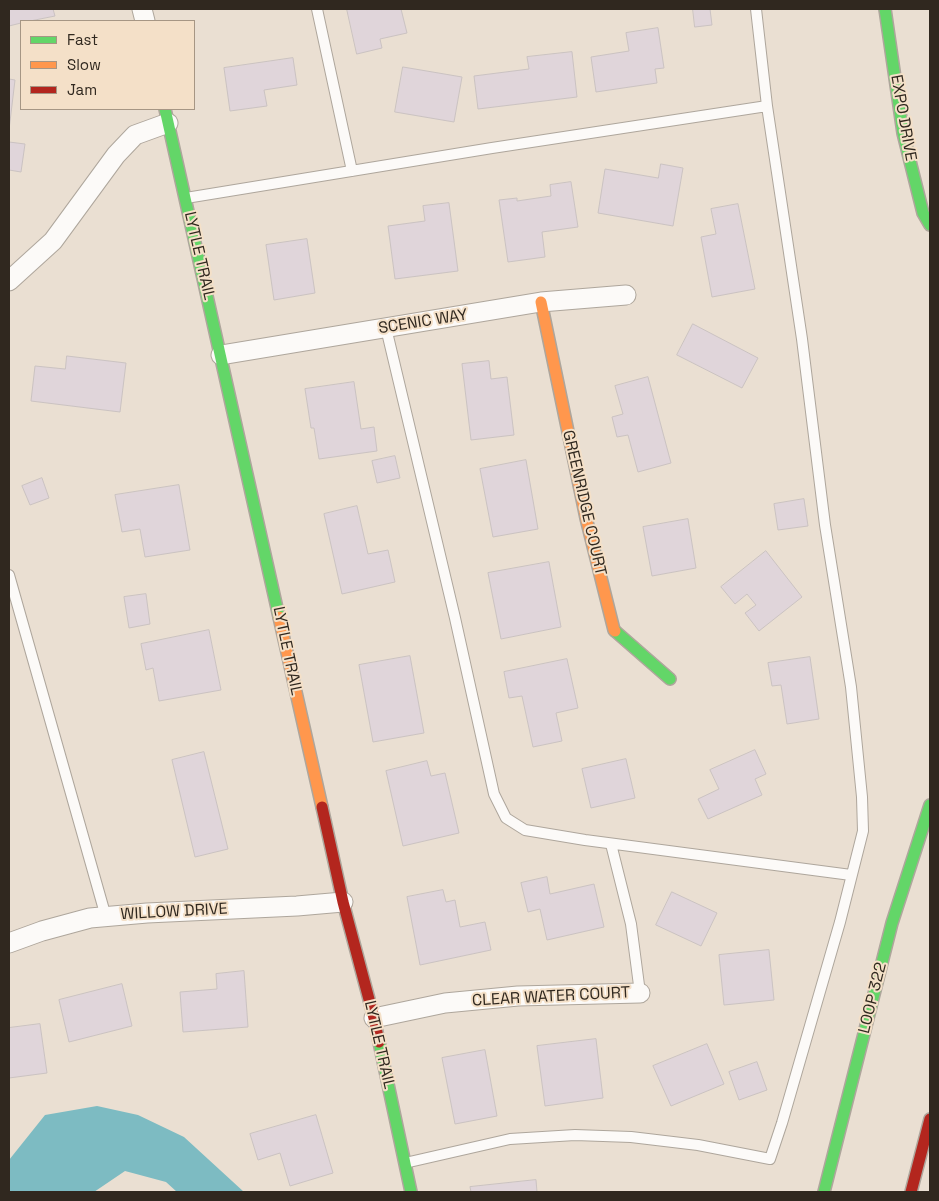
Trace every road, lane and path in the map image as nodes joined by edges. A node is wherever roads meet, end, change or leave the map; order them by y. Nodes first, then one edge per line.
1 (317, 9) edge
2 (756, 9) edge
3 (885, 9) edge
4 (767, 106) junction
5 (167, 116) edge
6 (352, 170) junction
7 (185, 198) junction
8 (930, 225) edge
9 (9, 281) edge
10 (626, 295) dead end
11 (541, 302) junction
12 (386, 328) junction
13 (222, 355) junction
14 (9, 575) edge
15 (670, 679) dead end
16 (930, 805) edge
17 (611, 844) junction
18 (851, 875) junction
19 (343, 902) junction
20 (106, 917) junction
21 (9, 942) edge
22 (640, 993) joint
23 (374, 1018) junction
24 (930, 1119) edge
25 (404, 1163) junction
26 (411, 1192) edge
27 (824, 1192) edge
28 (911, 1192) edge

1 - 6 lane
2 - 4 lane
3 - 8 main road, EXPO DRIVE
4 - 6 lane
4 - 18 lane
5 - 7 main road, LYTLE TRAIL
5 - 9 street
6 - 7 lane
7 - 13 main road, LYTLE TRAIL
10 - 11 street, SCENIC WAY
11 - 12 street, SCENIC WAY
11 - 15 main road, GREENRIDGE COURT
12 - 13 street, SCENIC WAY
12 - 17 lane
13 - 19 main road, LYTLE TRAIL
14 - 20 lane
16 - 27 main road, LOOP 322
17 - 18 lane
17 - 22 lane
18 - 25 lane
19 - 20 street, WILLOW DRIVE
19 - 23 main road, LYTLE TRAIL
20 - 21 street, WILLOW DRIVE
22 - 23 street, CLEAR WATER COURT
23 - 25 main road, LYTLE TRAIL
24 - 28 main road
25 - 26 main road, LYTLE TRAIL

